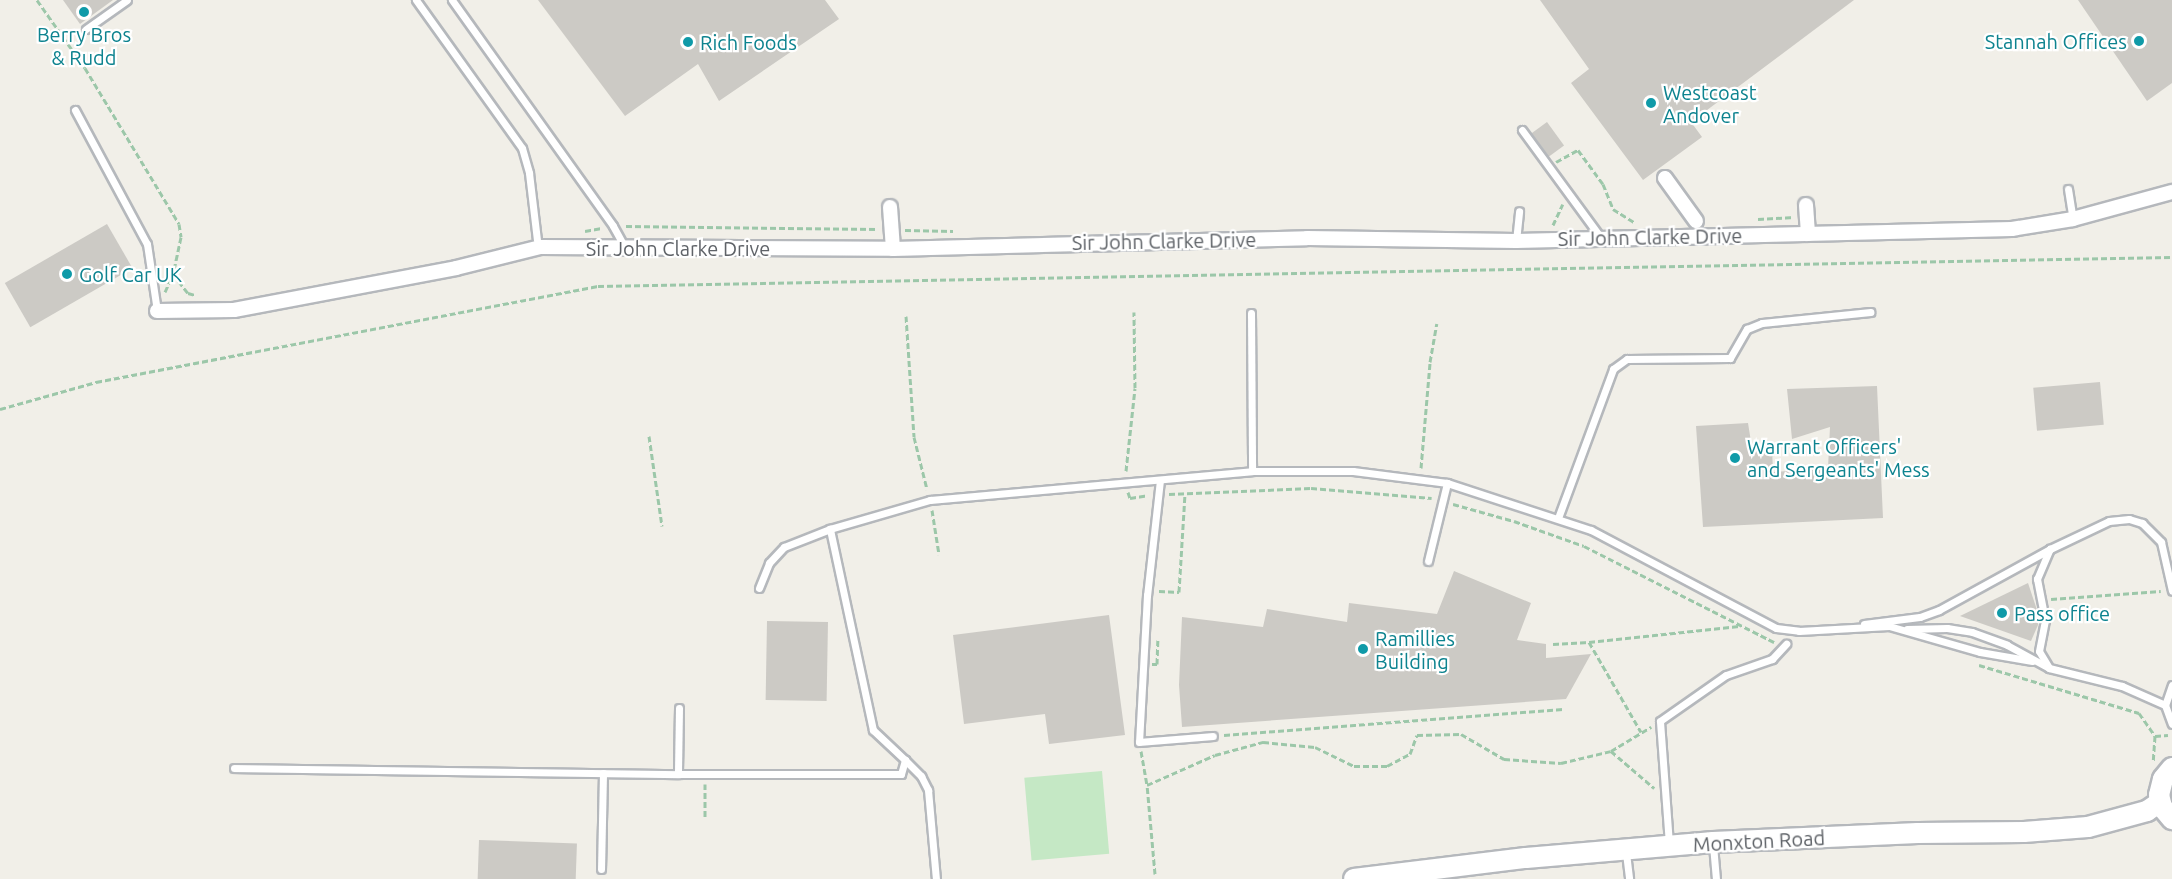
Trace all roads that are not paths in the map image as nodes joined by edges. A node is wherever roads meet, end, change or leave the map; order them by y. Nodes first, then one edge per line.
1 (127, 0) edge
2 (416, 0) edge
3 (452, 0) edge
4 (86, 29) dead end
5 (75, 110) dead end
6 (1522, 130) dead end
7 (1665, 178) dead end
8 (2068, 189) dead end
9 (2172, 192) edge
10 (890, 207) dead end
11 (1519, 211) dead end
12 (1806, 211) road end
13 (2073, 219) junction
14 (1696, 221) dead end
15 (1809, 234) junction
16 (1601, 238) junction
17 (1516, 241) junction
18 (538, 243) junction
19 (626, 248) junction
20 (893, 249) junction
21 (157, 311) joint
22 (1251, 312) dead end
23 (1870, 312) dead end
24 (1252, 471) junction
25 (1160, 480) junction
26 (1447, 483) junction
27 (1558, 518) junction
28 (830, 528) junction
29 (2050, 549) junction
30 (1428, 561) dead end
31 (759, 588) dead end
32 (2172, 590) edge
33 (1899, 629) junction
34 (1817, 631) junction
35 (1786, 644) road end
36 (2032, 661) junction
37 (2049, 668) junction
38 (2172, 685) edge
39 (2165, 705) junction
40 (679, 708) dead end
41 (2172, 724) edge
42 (1213, 736) road end
43 (906, 760) junction
44 (234, 768) dead end
45 (2162, 768) edge
46 (603, 773) junction
47 (678, 774) junction
48 (2160, 802) junction
49 (2172, 819) edge
50 (1713, 842) junction
51 (1669, 846) junction
52 (1626, 850) junction
53 (601, 869) dead end
54 (936, 879) edge
55 (1354, 879) edge
56 (1629, 879) edge
57 (1716, 879) edge

1 - 4 lane
2 - 18 lane
3 - 19 lane
5 - 21 lane
6 - 16 lane
7 - 14 street
8 - 13 lane
9 - 13 street, Sir John Clarke Drive
10 - 20 street
11 - 17 lane
12 - 15 street
13 - 15 street, Sir John Clarke Drive
15 - 16 street, Sir John Clarke Drive
16 - 17 street, Sir John Clarke Drive
17 - 20 street, Sir John Clarke Drive
18 - 19 street, Sir John Clarke Drive
18 - 21 street, Sir John Clarke Drive
19 - 20 street, Sir John Clarke Drive
22 - 24 lane
23 - 27 lane
24 - 25 lane
24 - 26 lane
25 - 28 lane
25 - 42 lane
26 - 27 lane
26 - 30 lane
27 - 34 lane
28 - 31 lane
28 - 43 lane
29 - 32 lane
29 - 34 lane
29 - 37 lane
33 - 34 lane
33 - 36 lane
33 - 36 lane
35 - 51 lane
36 - 37 lane
37 - 39 lane
38 - 39 lane
39 - 41 lane
40 - 47 lane
43 - 47 lane
43 - 54 lane
44 - 46 lane
45 - 48 street
46 - 47 lane
46 - 53 lane
48 - 49 street
48 - 50 street, Monxton Road
50 - 51 street, Monxton Road
50 - 57 lane
51 - 52 street, Monxton Road
52 - 55 street, Monxton Road
52 - 56 lane

